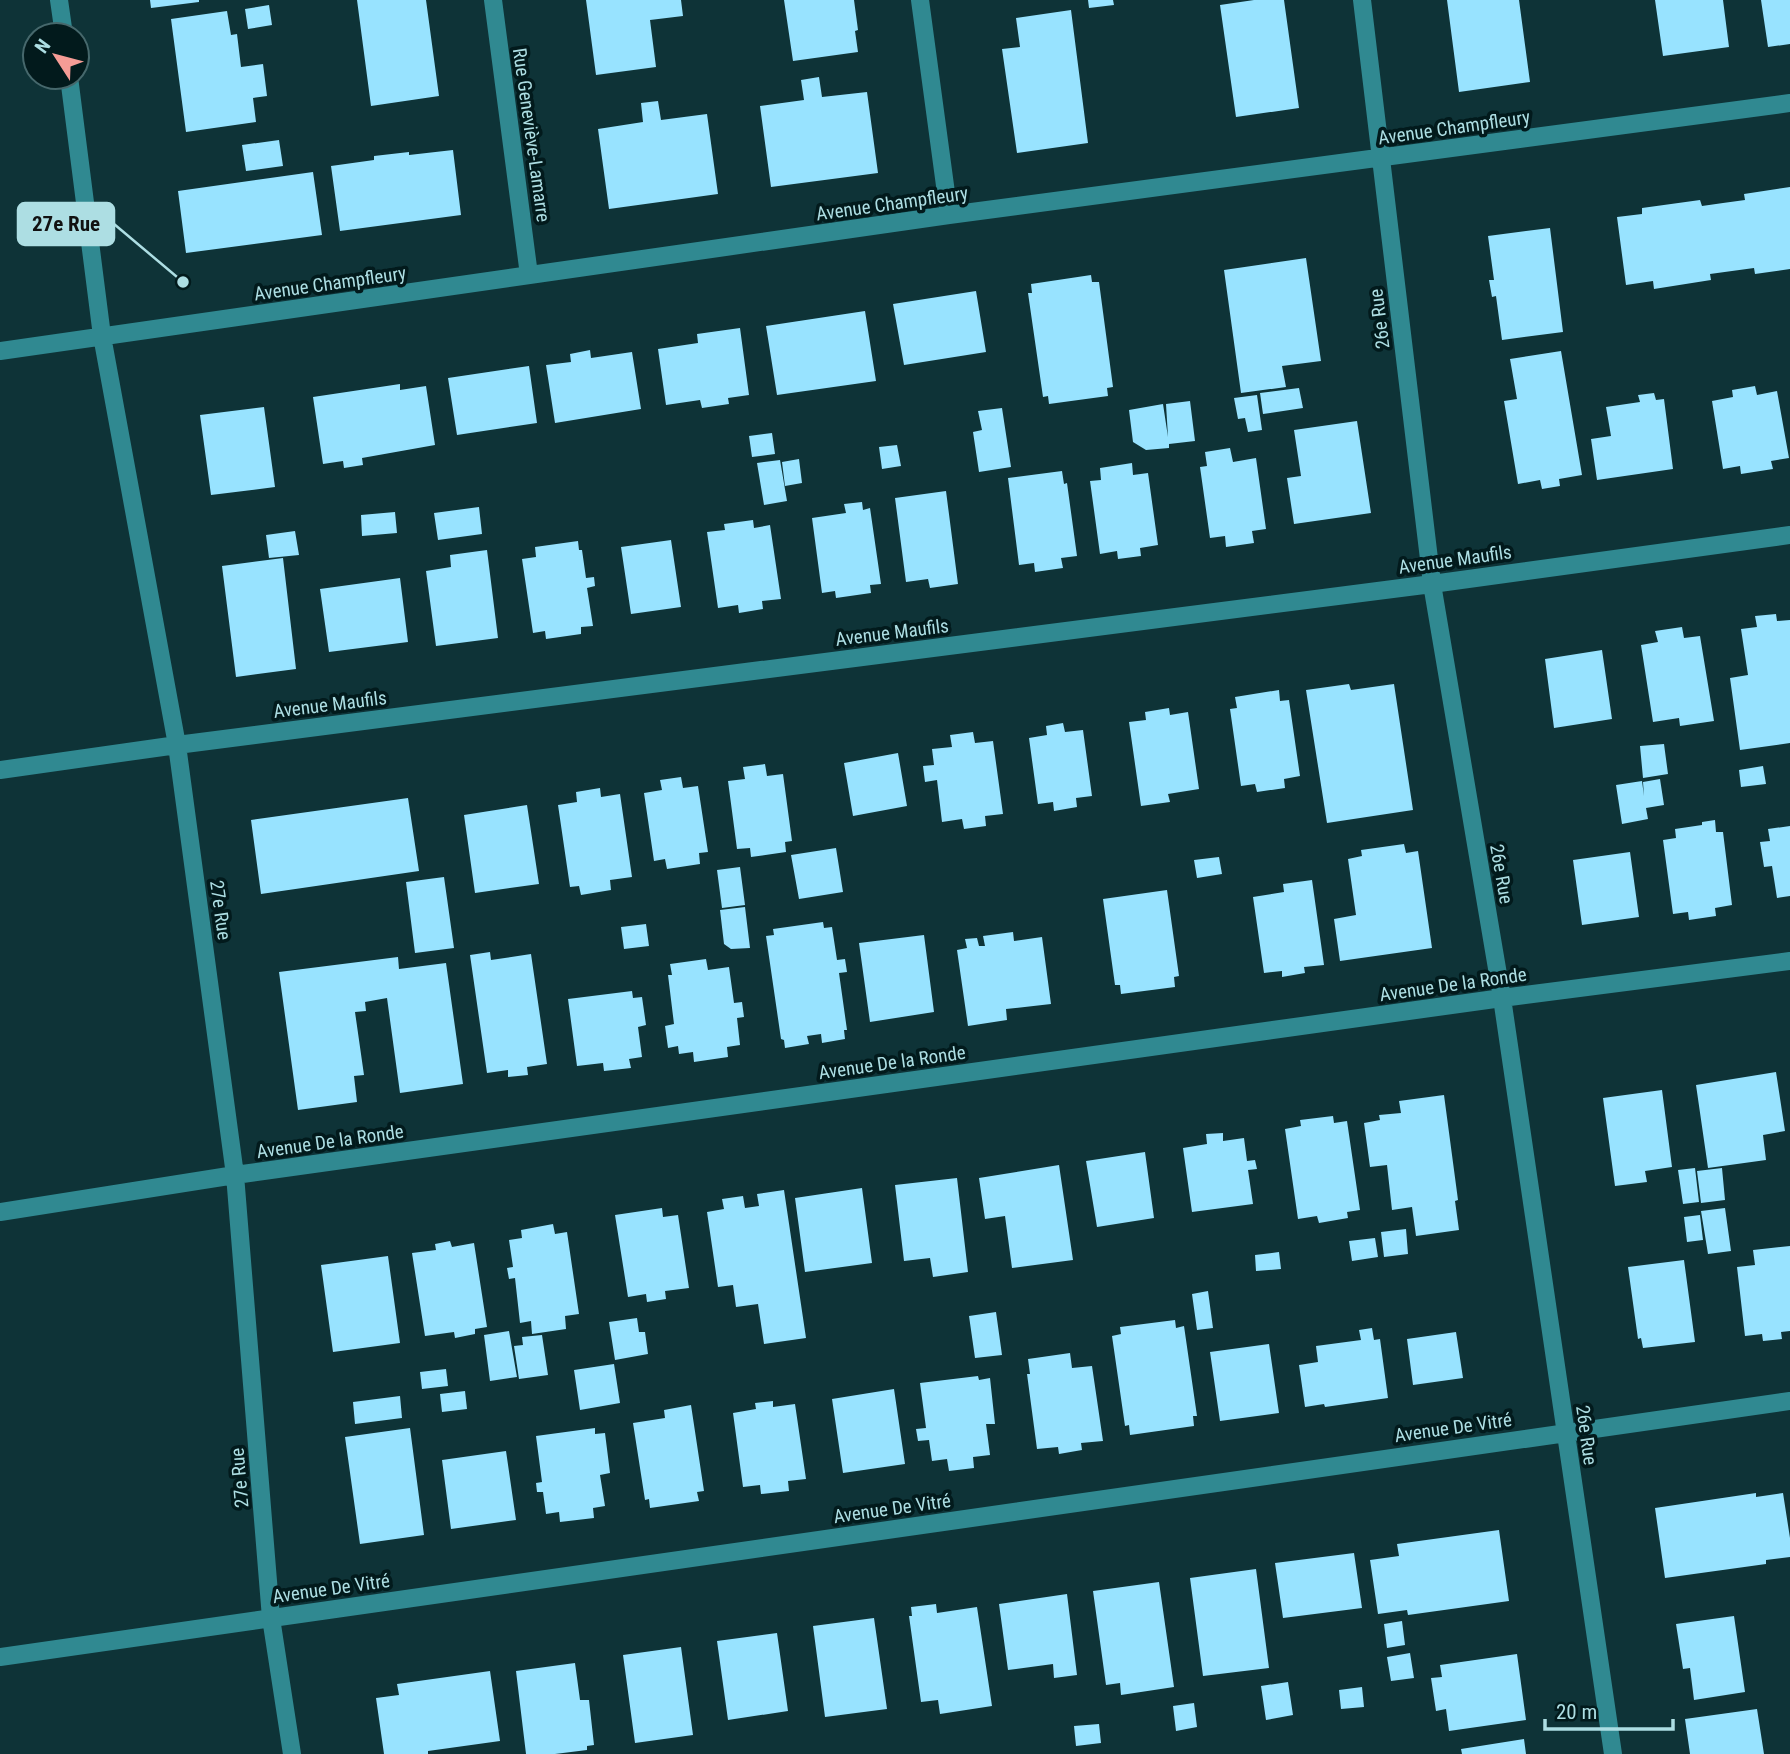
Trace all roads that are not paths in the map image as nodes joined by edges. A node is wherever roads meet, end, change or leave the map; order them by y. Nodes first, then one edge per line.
1 (59, 0) edge
2 (493, 0) edge
3 (920, 0) edge
4 (1362, 0) edge
5 (62, 21) edge
6 (71, 91) edge
7 (1790, 103) edge
8 (1381, 158) junction
9 (949, 215) junction
10 (529, 275) junction
11 (102, 337) junction
12 (0, 351) edge
13 (1790, 535) edge
14 (1432, 584) junction
15 (177, 745) junction
16 (0, 770) edge
17 (1790, 961) edge
18 (1502, 998) junction
19 (235, 1175) junction
20 (0, 1212) edge
21 (1790, 1401) edge
22 (1565, 1433) junction
23 (271, 1618) junction
24 (0, 1657) edge
25 (292, 1754) edge
26 (1613, 1754) edge

1 - 5 street
2 - 10 street, Rue Geneviève-Lamarre
3 - 9 street
4 - 8 street, 26e Rue
6 - 11 street, 27e Rue
7 - 8 street, Avenue Champfleury
8 - 9 street, Avenue Champfleury
8 - 14 street, 26e Rue
9 - 10 street, Avenue Champfleury
10 - 11 street, Avenue Champfleury
11 - 12 street, Avenue Champfleury
11 - 15 street, 27e Rue
13 - 14 street, Avenue Maufils
14 - 15 street, Avenue Maufils
14 - 18 street, 26e Rue
15 - 16 street, Avenue Maufils
15 - 19 street, 27e Rue
17 - 18 street, Avenue De la Ronde
18 - 19 street, Avenue De la Ronde
18 - 22 street, 26e Rue
19 - 20 street, Avenue De la Ronde
19 - 23 street, 27e Rue
21 - 22 street, Avenue De Vitré
22 - 23 street, Avenue De Vitré
22 - 26 street, 26e Rue
23 - 24 street, Avenue De Vitré
23 - 25 street, 27e Rue

